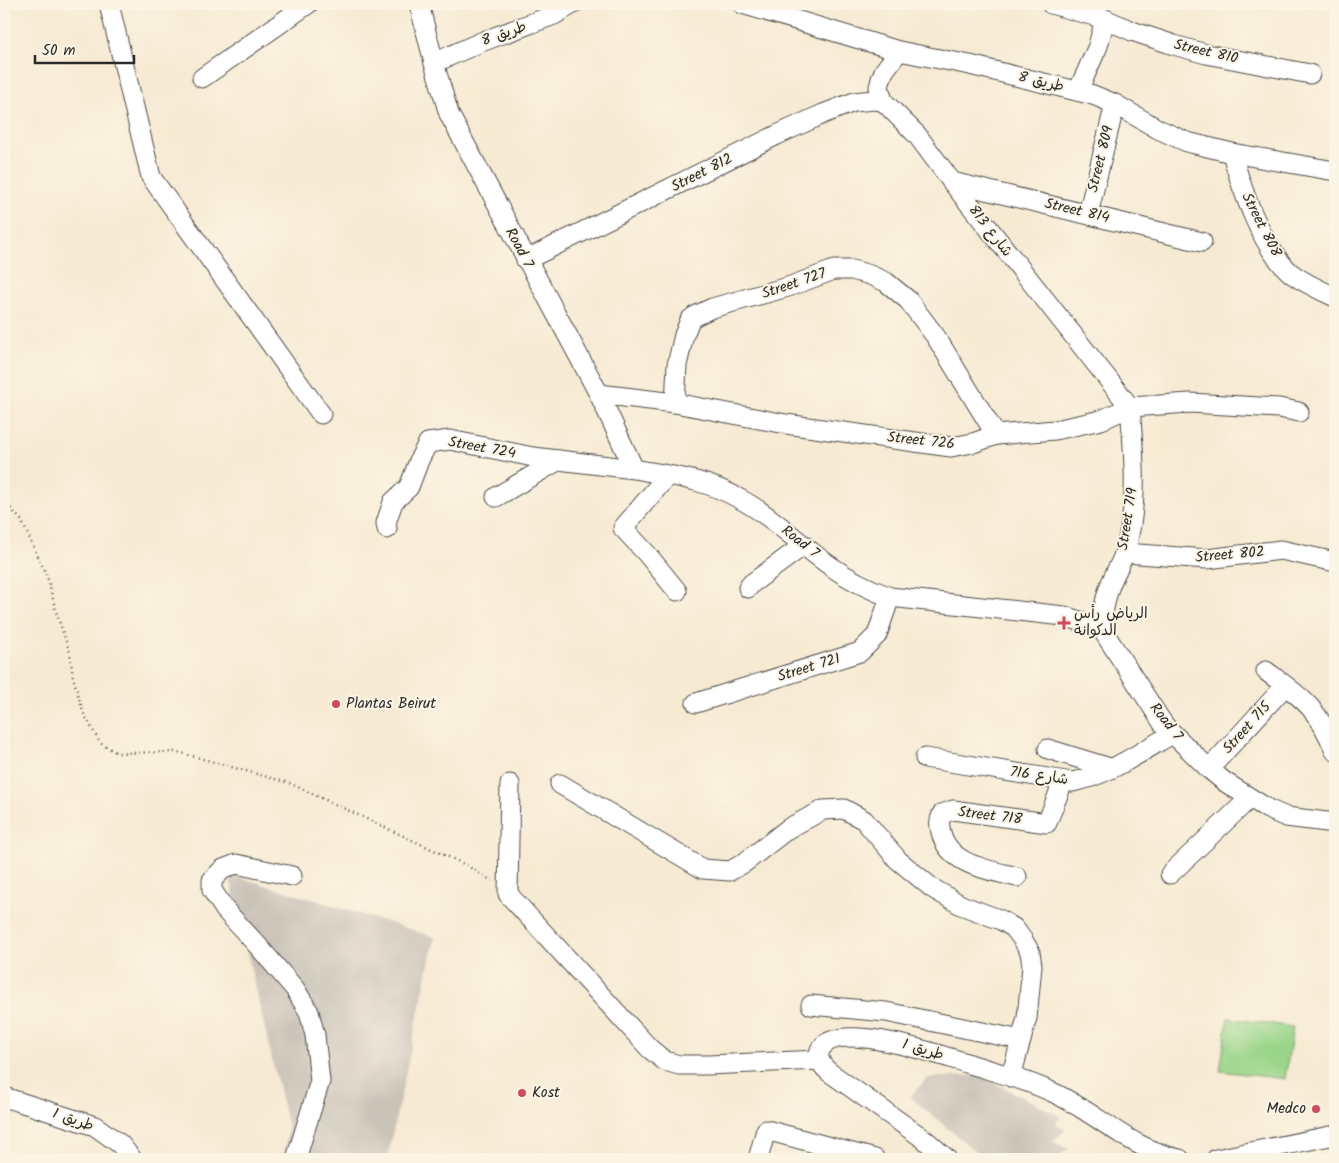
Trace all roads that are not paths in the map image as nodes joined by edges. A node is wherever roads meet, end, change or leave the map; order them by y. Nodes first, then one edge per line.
1 (109, 4) edge
2 (308, 4) edge
3 (419, 4) edge
4 (573, 4) edge
5 (742, 4) edge
6 (1051, 4) edge
7 (1106, 19) junction
8 (899, 51) junction
9 (434, 63) junction
10 (1310, 74) dead end
11 (202, 78) dead end
12 (1078, 91) junction
13 (883, 101) junction
14 (1115, 104) junction
15 (1232, 153) junction
16 (1335, 171) edge
17 (952, 182) junction
18 (1088, 214) junction
19 (1202, 242) dead end
20 (526, 260) junction
21 (1335, 297) edge
22 (599, 394) junction
23 (675, 403) junction
24 (1130, 407) junction
25 (1299, 412) dead end
26 (321, 414) dead end
27 (996, 435) junction
28 (559, 460) junction
29 (634, 469) junction
30 (668, 475) junction
31 (496, 497) dead end
32 (387, 529) dead end
33 (804, 545) junction
34 (1124, 553) junction
35 (1333, 559) edge
36 (748, 588) dead end
37 (677, 590) dead end
38 (890, 597) junction
39 (1101, 628) junction
40 (1266, 671) dead end
41 (1285, 686) junction
42 (696, 703) dead end
43 (1172, 734) junction
44 (1048, 749) dead end
45 (1335, 751) edge
46 (925, 758) dead end
47 (1110, 768) junction
48 (1209, 769) junction
49 (1063, 782) junction
50 (510, 784) dead end
51 (560, 784) dead end
52 (1250, 798) junction
53 (1335, 823) edge
54 (1170, 874) dead end
55 (292, 876) dead end
56 (1016, 877) dead end
57 (811, 1005) dead end
58 (1021, 1040) junction
59 (819, 1060) junction
60 (1011, 1077) junction
61 (4, 1098) edge
62 (1335, 1135) edge
63 (1141, 1153) edge
64 (132, 1159) edge
65 (296, 1159) edge
66 (758, 1159) edge
67 (875, 1159) edge
68 (947, 1159) edge
69 (1180, 1159) edge
70 (1216, 1159) edge

1 - 26 street
2 - 11 street
3 - 9 street, Road 7
4 - 9 street, طريق 8
5 - 8 street, طريق 8
6 - 7 street, Street 810
7 - 10 street, Street 810
7 - 12 street
8 - 12 street, طريق 8
8 - 13 street
9 - 20 street, Road 7
12 - 14 street, طريق 8
13 - 17 street, شارع 813
13 - 20 street, Street 812
14 - 15 street, طريق 8
14 - 18 street, Street 809
15 - 16 street, طريق 8
15 - 21 street, Street 808
17 - 18 street, Street 814
17 - 24 street, شارع 813
18 - 19 street, Street 814
20 - 22 street, Road 7
22 - 23 street, Street 726
22 - 29 street, Road 7
23 - 27 street, Street 726
23 - 27 street, Street 727
24 - 25 street, Street 726
24 - 27 street, Street 726
24 - 34 street, Street 719
28 - 29 street, Street 724
28 - 31 street
28 - 32 street, Street 724
29 - 30 street, Road 7
30 - 33 street, Road 7
30 - 37 street
33 - 36 street
33 - 38 street, Road 7
34 - 35 street, Street 802
34 - 39 street, Street 719
38 - 39 street, Road 7
38 - 42 street, Street 721
39 - 43 street, Road 7
40 - 41 street
41 - 45 street
41 - 48 street, Street 715
43 - 47 street, شارع 716
43 - 48 street, Road 7
44 - 47 street
46 - 49 street, شارع 716
47 - 49 street, شارع 716
48 - 52 street, Road 7
49 - 56 street, Street 718
50 - 59 street
51 - 58 street
52 - 53 street, Road 7
52 - 54 street
55 - 65 street
57 - 58 street
58 - 60 street
59 - 60 street, طريق 1
59 - 68 street
60 - 63 street, طريق 1
61 - 64 street, طريق 1
62 - 70 street
63 - 69 street, طريق 1
66 - 67 street

